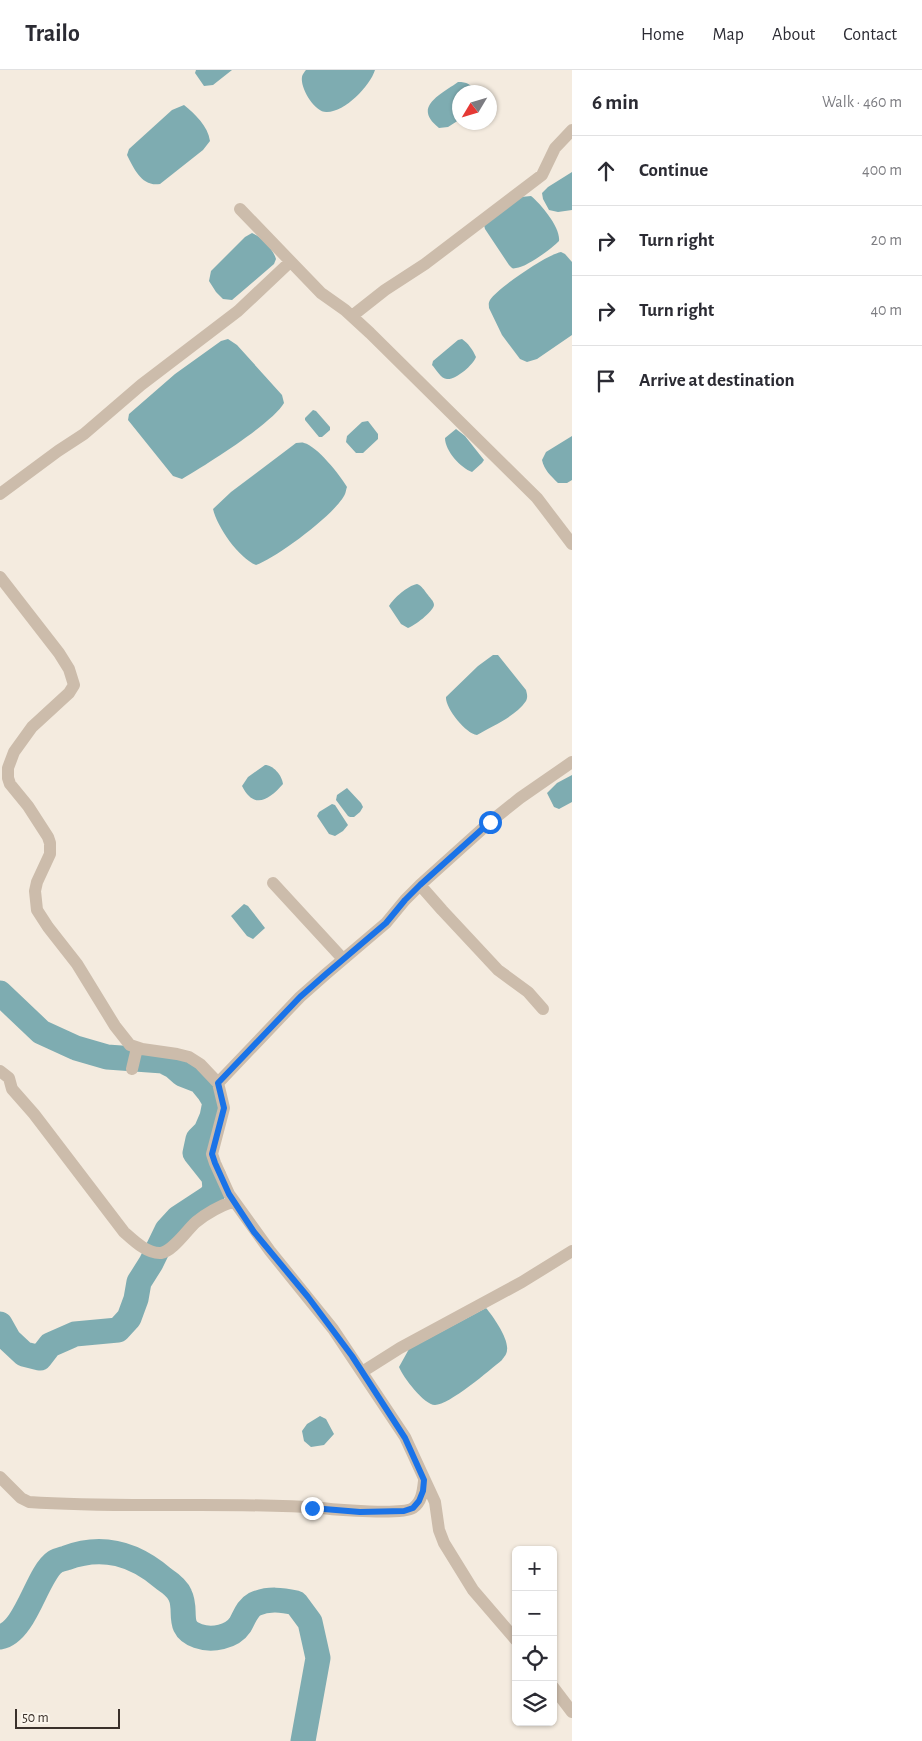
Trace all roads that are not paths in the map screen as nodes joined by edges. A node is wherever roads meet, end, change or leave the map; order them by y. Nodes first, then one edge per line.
1 (572, 130) edge
2 (240, 209) dead end
3 (290, 262) junction
4 (352, 316) junction
5 (0, 494) edge
6 (572, 544) edge
7 (0, 577) edge
8 (572, 762) edge
9 (5, 787) edge
10 (272, 883) dead end
11 (420, 885) junction
12 (343, 959) junction
13 (543, 1009) dead end
14 (137, 1050) junction
15 (132, 1069) dead end
16 (0, 1071) edge
17 (218, 1083) junction
18 (234, 1201) junction
19 (572, 1251) edge
20 (362, 1372) junction
21 (0, 1477) edge
22 (424, 1480) junction
23 (513, 1636) edge
24 (557, 1692) edge
25 (572, 1712) edge

1 - 4 street
2 - 3 street
3 - 4 street
3 - 5 street
4 - 6 street
7 - 9 street
8 - 11 street
9 - 14 street
10 - 12 street
11 - 12 street
11 - 13 street
12 - 17 street
14 - 15 street
14 - 17 street
16 - 18 street
17 - 18 street
18 - 20 street
19 - 20 street
20 - 22 street
21 - 22 street
22 - 23 street
24 - 25 street

